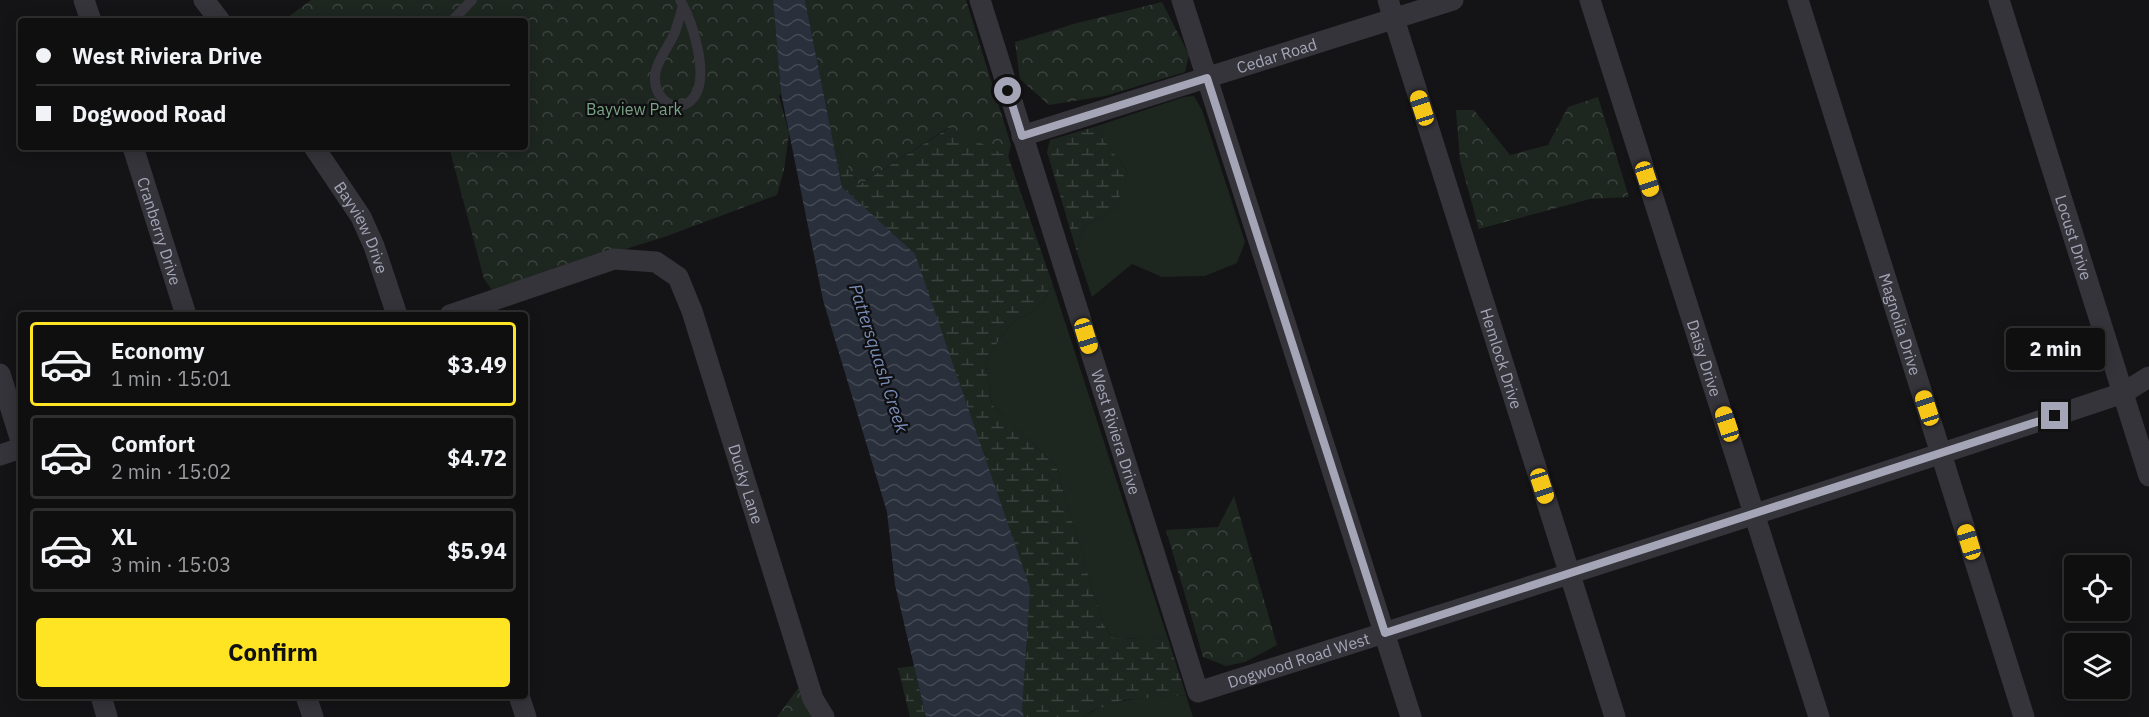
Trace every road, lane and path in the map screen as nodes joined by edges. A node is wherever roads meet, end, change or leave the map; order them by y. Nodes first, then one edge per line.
1 (84, 0) edge
2 (204, 0) edge
3 (472, 0) edge
4 (980, 0) edge
5 (1182, 0) edge
6 (1453, 0) edge
7 (1590, 0) edge
8 (1798, 0) edge
9 (1999, 0) edge
10 (681, 3) edge
11 (1391, 10) edge
12 (90, 18) edge
13 (218, 18) edge
14 (455, 18) edge
15 (1207, 78) junction
16 (1022, 136) junction
17 (134, 150) edge
18 (316, 150) edge
19 (185, 312) edge
20 (396, 312) edge
21 (459, 312) edge
22 (0, 374) edge
23 (2149, 377) edge
24 (2149, 391) edge
25 (2123, 393) junction
26 (18, 431) edge
27 (18, 449) edge
28 (1942, 454) junction
29 (0, 455) edge
30 (2149, 476) edge
31 (1756, 514) junction
32 (1570, 574) junction
33 (1385, 633) junction
34 (1198, 692) joint
35 (102, 699) edge
36 (307, 699) edge
37 (520, 699) edge
38 (107, 717) edge
39 (313, 717) edge
40 (526, 717) edge
41 (824, 717) edge
42 (1411, 717) edge
43 (1615, 717) edge
44 (1819, 717) edge
45 (2024, 717) edge

1 - 12 street
2 - 13 street
3 - 14 lane
4 - 16 street, West Riviera Drive
5 - 15 street
6 - 11 street, Cedar Road
7 - 31 street, Daisy Drive
8 - 28 street, Magnolia Drive
9 - 25 street, Locust Drive
10 - 10 lane
11 - 15 street, Cedar Road
11 - 32 street, Hemlock Drive
15 - 16 street, Cedar Road
15 - 33 street
16 - 34 street, West Riviera Drive
17 - 19 street, Cranberry Drive
18 - 20 street, Bayview Drive
21 - 41 street, Ducky Lane
22 - 26 street
23 - 25 street
24 - 25 street
25 - 28 street, Dogwood Road West
25 - 30 street, Locust Drive
27 - 29 street
28 - 31 street, Dogwood Road West
28 - 45 street, Magnolia Drive
31 - 32 street, Dogwood Road West
31 - 44 street, Daisy Drive
32 - 33 street, Dogwood Road West
32 - 43 street, Hemlock Drive
33 - 34 street, Dogwood Road West
33 - 42 street
35 - 38 street
36 - 39 street
37 - 40 street

